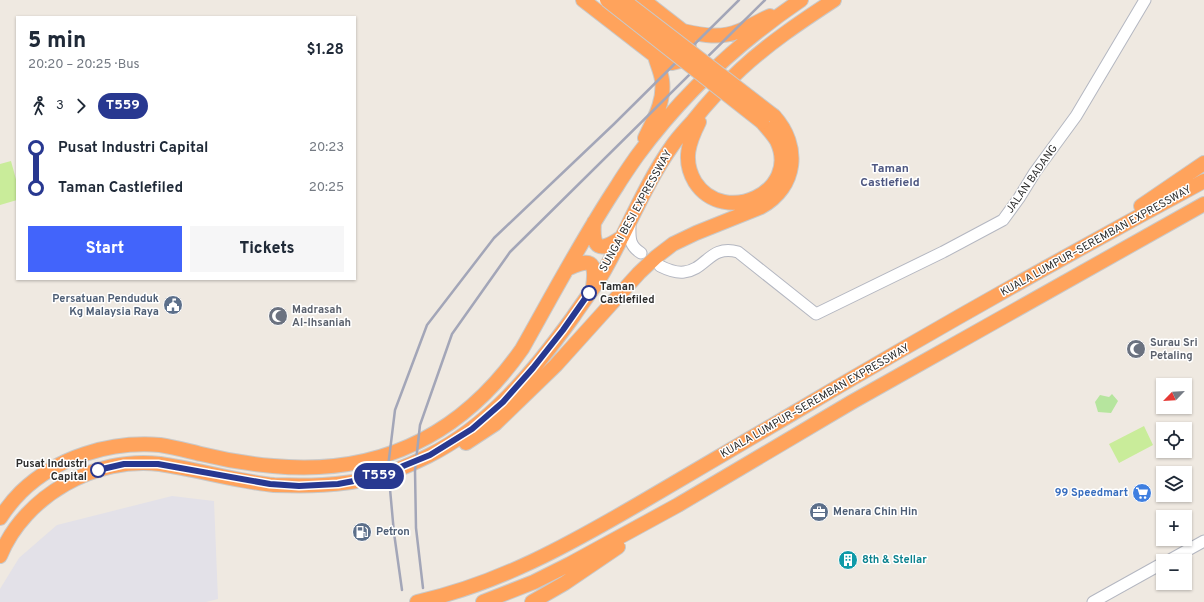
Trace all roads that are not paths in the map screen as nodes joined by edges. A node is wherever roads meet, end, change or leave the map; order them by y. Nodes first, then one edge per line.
1 (583, 0) edge
2 (607, 0) edge
3 (623, 0) edge
4 (643, 0) edge
5 (801, 0) edge
6 (834, 0) edge
7 (1145, 0) edge
8 (787, 9) junction
9 (683, 31) junction
10 (655, 56) junction
11 (712, 98) junction
12 (768, 119) junction
13 (637, 156) junction
14 (1204, 164) edge
15 (1204, 174) edge
16 (1204, 180) edge
17 (1171, 199) junction
18 (1204, 204) edge
19 (594, 221) junction
20 (630, 222) junction
21 (622, 237) junction
22 (1094, 240) junction
23 (612, 256) junction
24 (660, 266) dead end
25 (567, 269) junction
26 (593, 288) junction
27 (430, 455) junction
28 (678, 505) junction
29 (0, 518) edge
30 (1204, 541) edge
31 (1181, 554) edge
32 (0, 556) edge
33 (1156, 568) edge
34 (417, 602) edge
35 (483, 602) edge
36 (532, 602) edge
37 (1093, 602) edge

1 - 10 highway
2 - 12 highway, bridge
3 - 12 highway, bridge
4 - 9 highway
5 - 8 highway, SUNGAI BESI EXPRESSWAY
6 - 11 highway, SUNGAI BESI EXPRESSWAY
7 - 24 street, JALAN BADANG
8 - 9 highway
8 - 13 highway, SUNGAI BESI EXPRESSWAY
9 - 10 highway
10 - 13 highway
11 - 12 highway
11 - 20 highway, SUNGAI BESI EXPRESSWAY
12 - 27 highway
13 - 19 highway, SUNGAI BESI EXPRESSWAY
14 - 22 highway
15 - 17 highway
16 - 17 highway, KUALA LUMPUR–SEREMBAN EXPRESSWAY
17 - 22 highway, KUALA LUMPUR–SEREMBAN EXPRESSWAY
18 - 28 highway, KUALA LUMPUR–SEREMBAN EXPRESSWAY
19 - 21 highway
19 - 25 highway, SUNGAI BESI EXPRESSWAY
20 - 21 highway, SUNGAI BESI EXPRESSWAY
20 - 23 street
21 - 23 highway, SUNGAI BESI EXPRESSWAY
22 - 34 highway, KUALA LUMPUR–SEREMBAN EXPRESSWAY
23 - 26 highway, SUNGAI BESI EXPRESSWAY
25 - 26 highway
25 - 29 highway, SUNGAI BESI EXPRESSWAY
26 - 27 highway, SUNGAI BESI EXPRESSWAY
27 - 32 highway, SUNGAI BESI EXPRESSWAY
28 - 35 highway, KUALA LUMPUR–SEREMBAN EXPRESSWAY
28 - 36 highway
30 - 31 street
33 - 37 street

